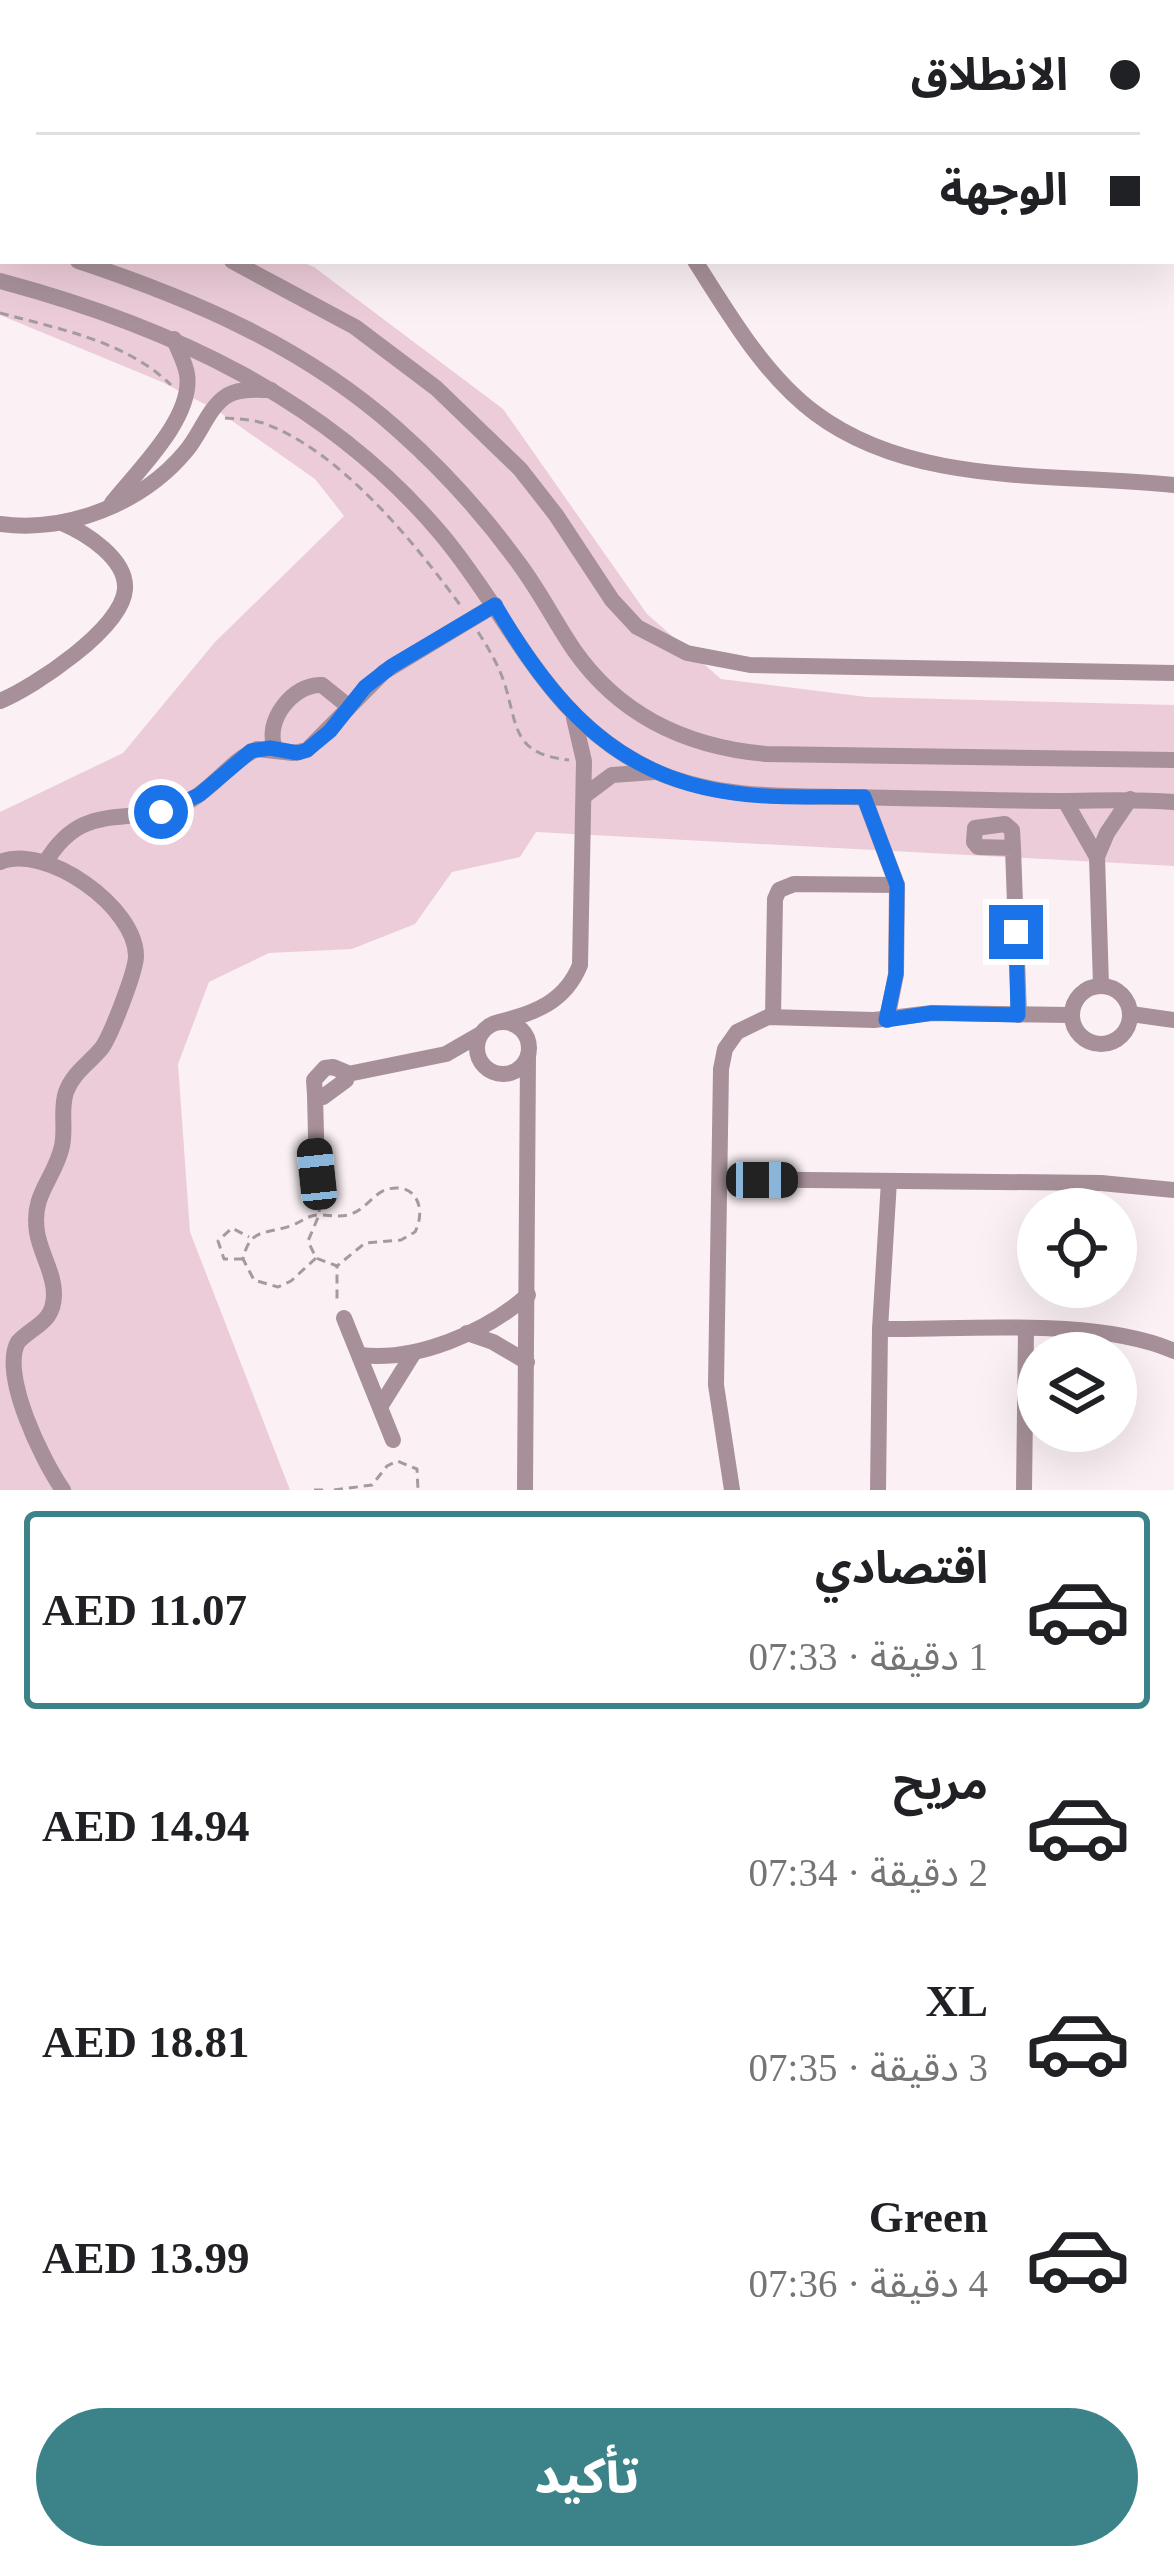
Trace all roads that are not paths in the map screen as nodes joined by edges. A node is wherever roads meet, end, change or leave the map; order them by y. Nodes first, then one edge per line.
1 (86, 264) edge
2 (238, 264) edge
3 (697, 264) edge
4 (0, 281) edge
5 (174, 339) junction
6 (273, 390) junction
7 (1174, 485) edge
8 (107, 506) junction
9 (62, 523) junction
10 (0, 524) edge
11 (98, 544) junction
12 (495, 605) junction
13 (1174, 673) edge
14 (0, 701) edge
15 (348, 706) junction
16 (574, 718) junction
17 (276, 750) junction
18 (1174, 760) edge
19 (656, 772) junction
20 (584, 796) junction
21 (864, 797) junction
22 (1130, 799) junction
23 (1064, 801) junction
24 (1174, 802) edge
25 (1013, 848) dead end
26 (1097, 857) junction
27 (0, 862) edge
28 (44, 863) junction
29 (897, 885) junction
30 (1101, 985) junction
31 (544, 1007) junction
32 (1018, 1015) junction
33 (1131, 1015) junction
34 (1071, 1016) junction
35 (773, 1017) junction
36 (886, 1020) junction
37 (1174, 1020) edge
38 (499, 1022) junction
39 (479, 1035) junction
40 (529, 1050) junction
41 (446, 1054) junction
42 (480, 1063) junction
43 (501, 1075) junction
44 (530, 1118) junction
45 (317, 1174) road end
46 (720, 1179) junction
47 (889, 1181) junction
48 (1174, 1190) edge
49 (528, 1295) junction
50 (344, 1318) road end
51 (880, 1329) junction
52 (1026, 1330) junction
53 (466, 1332) junction
54 (1174, 1351) edge
55 (413, 1354) junction
56 (360, 1355) junction
57 (527, 1362) junction
58 (4, 1381) edge
59 (380, 1407) junction
60 (393, 1440) dead end
61 (64, 1490) edge
62 (525, 1490) edge
63 (732, 1490) edge
64 (878, 1490) edge
65 (1024, 1490) edge

1 - 18 street
2 - 13 street
3 - 7 street
4 - 5 street
5 - 6 street
5 - 8 street
6 - 8 street
6 - 12 street
8 - 9 street
8 - 11 street
9 - 10 street
9 - 11 street
11 - 14 street
12 - 15 street
12 - 16 street
15 - 17 street
15 - 17 street
16 - 19 street
16 - 20 street
17 - 28 street
19 - 20 street
19 - 21 street
20 - 31 street
21 - 23 street
21 - 29 street
22 - 23 street
22 - 24 street
22 - 26 street
23 - 26 street
25 - 32 street
26 - 30 street
27 - 28 street
28 - 58 street
29 - 35 street
29 - 36 street
30 - 33 street
30 - 34 street
31 - 38 street
31 - 40 street
32 - 34 street
32 - 36 street
33 - 34 street
33 - 37 street
35 - 36 street
35 - 46 street
38 - 39 street
38 - 40 street
39 - 41 street
39 - 42 street
40 - 43 street
40 - 44 street
41 - 42 street
41 - 45 street
42 - 43 street
43 - 44 street
44 - 49 street
46 - 47 street
46 - 63 street
47 - 48 street
47 - 51 street
49 - 53 street
49 - 57 street
50 - 56 street
51 - 52 street
51 - 64 street
52 - 54 street
52 - 65 street
53 - 55 street
53 - 57 street
55 - 56 street
55 - 59 street
56 - 59 street
57 - 62 street
58 - 61 street
59 - 60 street

